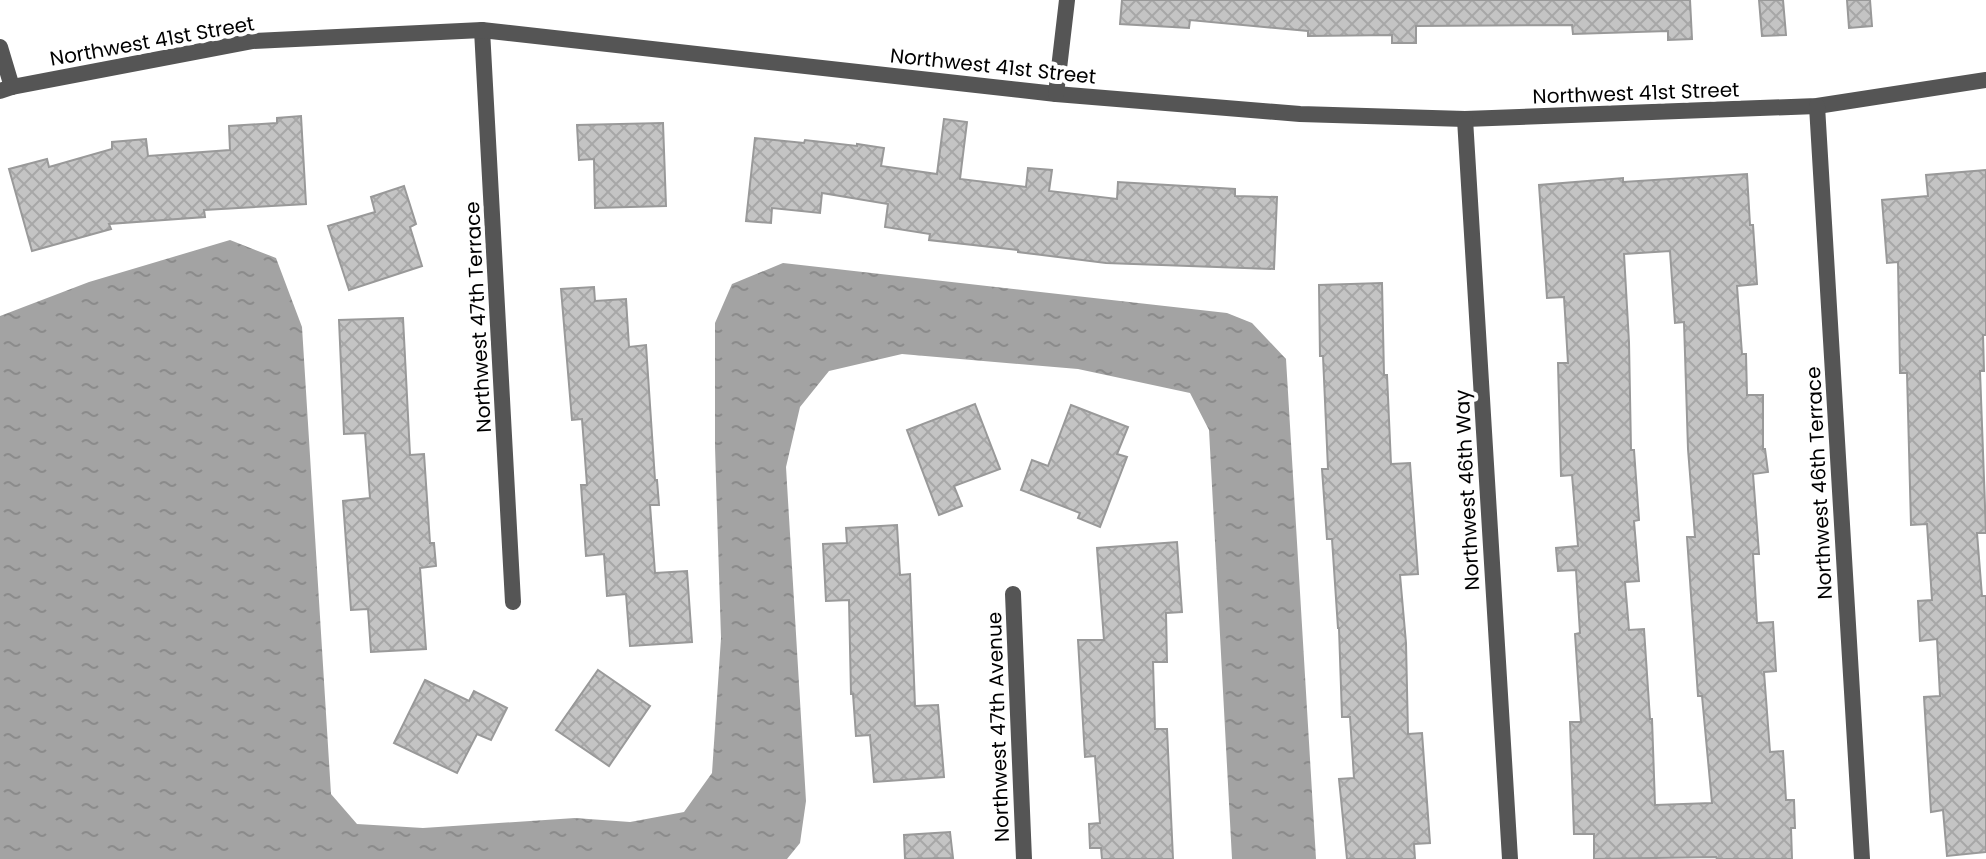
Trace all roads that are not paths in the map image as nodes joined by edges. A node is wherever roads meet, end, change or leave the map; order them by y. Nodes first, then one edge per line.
1 (1067, 0) edge
2 (482, 30) junction
3 (0, 47) edge
4 (1986, 80) edge
5 (6, 89) edge
6 (1056, 94) junction
7 (1817, 106) junction
8 (1465, 119) junction
9 (1013, 594) dead end
10 (513, 602) dead end
11 (1024, 859) edge
12 (1510, 859) edge
13 (1862, 859) edge

1 - 6 street
2 - 5 street, Northwest 41st Street
2 - 6 street, Northwest 41st Street
2 - 10 street, Northwest 47th Terrace
3 - 5 street
4 - 7 street, Northwest 41st Street
6 - 8 street, Northwest 41st Street
7 - 8 street, Northwest 41st Street
7 - 13 street, Northwest 46th Terrace
8 - 12 street, Northwest 46th Way
9 - 11 street, Northwest 47th Avenue

